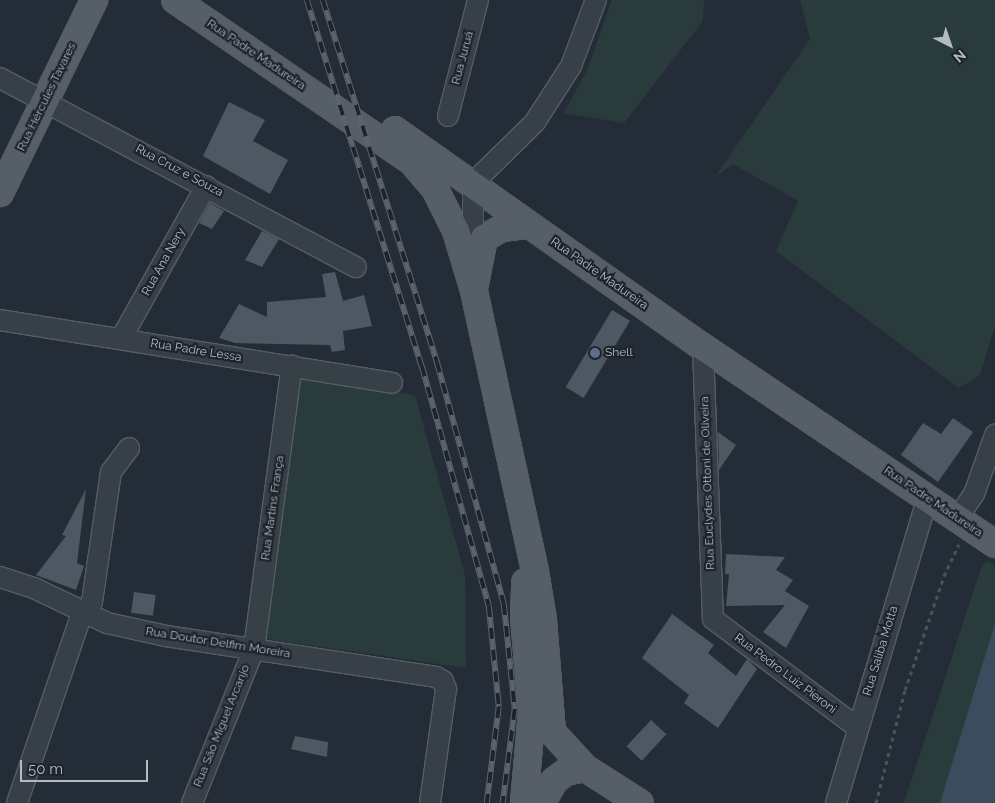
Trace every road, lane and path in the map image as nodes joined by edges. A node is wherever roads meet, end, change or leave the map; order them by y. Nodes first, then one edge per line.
1 (94, 0) edge
2 (175, 0) edge
3 (205, 0) edge
4 (478, 0) edge
5 (596, 0) edge
6 (0, 78) edge
7 (46, 100) junction
8 (448, 116) dead end
9 (473, 183) junction
10 (206, 186) junction
11 (0, 194) edge
12 (528, 225) junction
13 (356, 267) dead end
14 (474, 291) junction
15 (0, 320) edge
16 (121, 338) junction
17 (703, 346) junction
18 (292, 366) junction
19 (392, 383) dead end
20 (995, 435) edge
21 (129, 448) dead end
22 (927, 499) junction
23 (962, 522) junction
24 (526, 537) junction
25 (995, 544) edge
26 (0, 577) edge
27 (86, 614) junction
28 (713, 619) joint
29 (254, 649) junction
30 (858, 728) junction
31 (585, 768) junction
32 (17, 803) edge
33 (192, 803) edge
34 (430, 803) edge
35 (524, 803) edge
36 (542, 803) edge
37 (640, 803) edge
38 (836, 803) edge
39 (876, 803) edge

1 - 7 main road, Rua Hércules Tavares
2 - 14 main road, Rua Padre Madureira
3 - 9 main road, Rua Padre Madureira
4 - 8 street, Rua Juruá
5 - 9 street
6 - 7 street, Rua Cruz e Souza
7 - 10 street, Rua Cruz e Souza
7 - 11 main road, Rua Hércules Tavares
9 - 12 main road, Rua Padre Madureira
9 - 14 street
10 - 13 street, Rua Cruz e Souza
10 - 16 street, Rua Ana Nery
12 - 14 main road
12 - 17 main road, Rua Padre Madureira
14 - 24 main road, Rua Padre Madureira
15 - 16 street, Rua Padre Lessa
16 - 18 street, Rua Padre Lessa
17 - 22 main road, Rua Padre Madureira
17 - 28 street, Rua Euclydes Ottoni de Oliveira
18 - 19 street, Rua Padre Lessa
18 - 29 street, Rua Martins França
20 - 23 street
21 - 27 street
22 - 23 main road, Rua Padre Madureira
22 - 30 street, Rua Saliba Motta
23 - 25 main road, Rua Padre Madureira
23 - 39 path
24 - 31 main road
24 - 35 main road
26 - 27 street, Rua Doutor Delfim Moreira
27 - 29 street, Rua Doutor Delfim Moreira
27 - 32 street
28 - 30 street, Rua Pedro Luiz Pieroni
29 - 33 street, Rua São Miguel Arcanjo
29 - 34 street, Rua Doutor Delfim Moreira
30 - 38 street, Rua Saliba Motta
31 - 36 main road
31 - 37 main road

